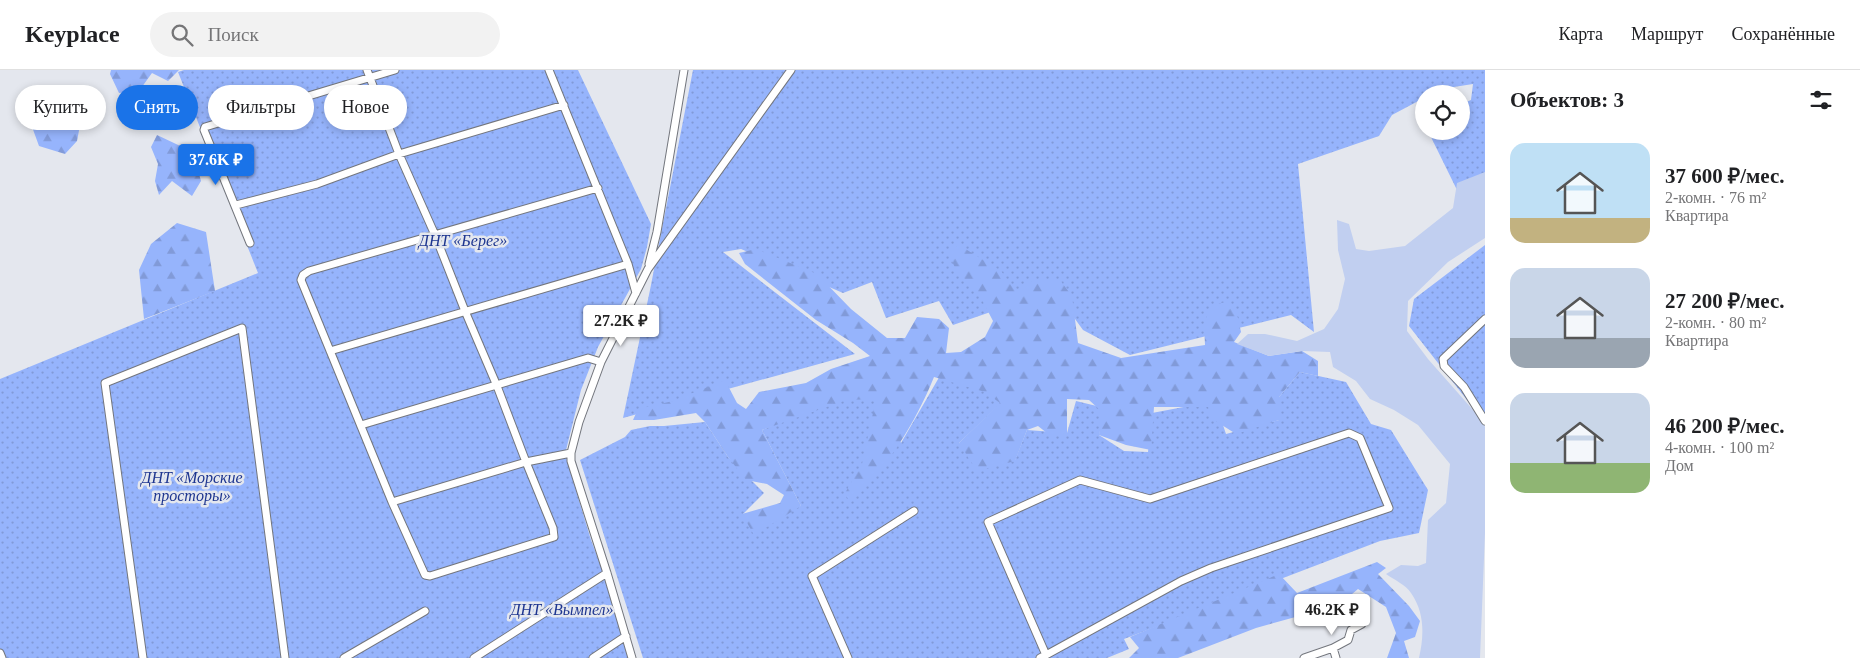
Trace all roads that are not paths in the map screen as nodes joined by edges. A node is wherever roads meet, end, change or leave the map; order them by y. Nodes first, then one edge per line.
1 (367, 70) edge
2 (395, 70) edge
3 (549, 70) edge
4 (684, 70) edge
5 (790, 70) edge
6 (370, 78) junction
7 (564, 104) junction
8 (399, 154) junction
9 (598, 188) junction
10 (236, 205) junction
11 (435, 235) junction
12 (250, 243) dead end
13 (628, 264) junction
14 (648, 269) junction
15 (636, 293) junction
16 (465, 311) junction
17 (1485, 318) edge
18 (330, 350) junction
19 (601, 362) junction
20 (498, 386) junction
21 (1485, 421) edge
22 (361, 425) junction
23 (571, 453) junction
24 (526, 462) junction
25 (392, 502) junction
26 (914, 511) dead end
27 (607, 573) junction
28 (425, 610) dead end
29 (1362, 624) dead end
30 (626, 636) junction
31 (1333, 648) junction
32 (0, 653) edge
33 (1043, 656) edge
34 (2, 658) edge
35 (143, 658) edge
36 (285, 658) edge
37 (344, 658) edge
38 (474, 658) edge
39 (593, 658) edge
40 (632, 658) edge
41 (848, 658) edge
42 (1304, 658) edge
43 (1336, 658) edge

1 - 6 street
2 - 6 street
3 - 7 street
4 - 14 street
5 - 14 street
6 - 8 street
6 - 10 street
7 - 8 street
7 - 9 street
8 - 10 street
8 - 11 street
9 - 11 street
9 - 13 street
10 - 12 street
11 - 16 street
11 - 18 street
13 - 15 street
13 - 16 street
14 - 15 street
15 - 19 street
16 - 18 street
16 - 20 street
17 - 21 street
18 - 22 street
19 - 20 street
19 - 23 street
20 - 22 street
20 - 24 street
22 - 25 street
23 - 24 street
23 - 27 street
24 - 25 street
24 - 25 street
26 - 41 street
27 - 30 street
27 - 38 street
28 - 37 street
29 - 31 street
30 - 39 street
30 - 40 street
31 - 42 street
31 - 43 street
32 - 34 street
33 - 33 street
35 - 36 street

